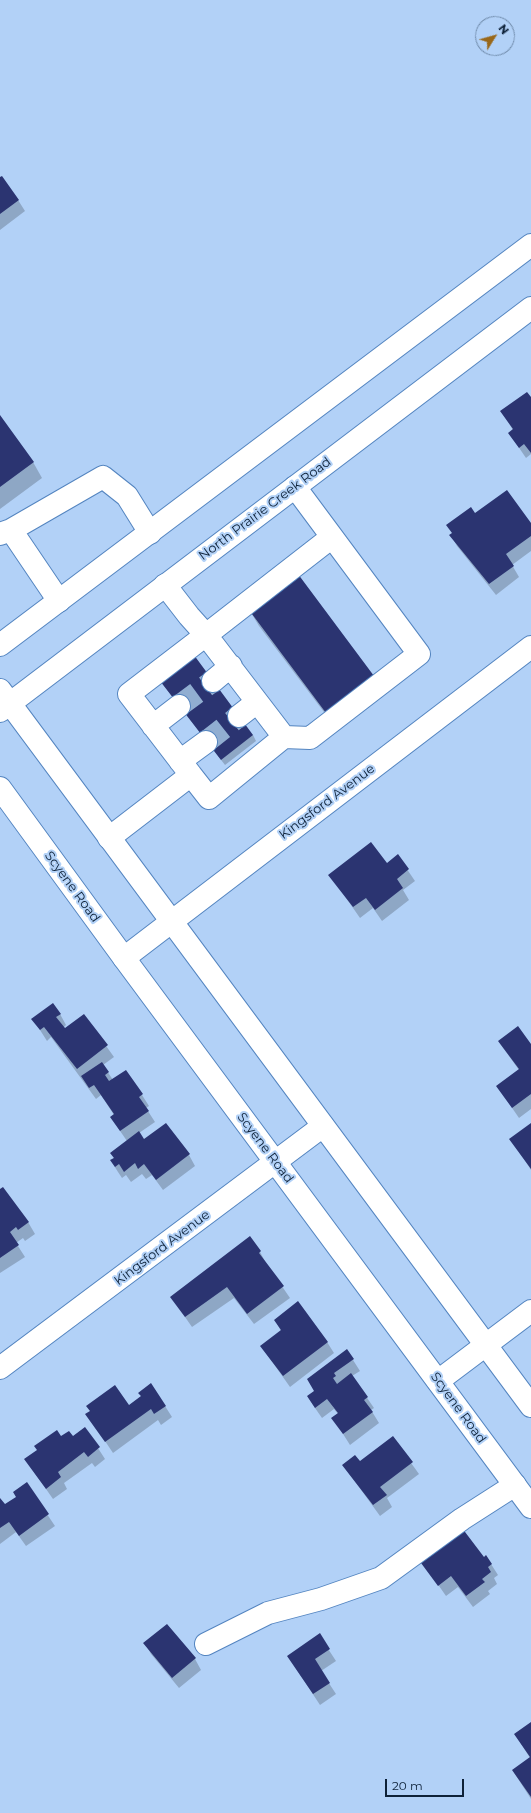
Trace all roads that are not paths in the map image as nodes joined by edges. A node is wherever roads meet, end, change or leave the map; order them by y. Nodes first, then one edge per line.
1 (531, 245) edge
2 (531, 308) edge
3 (295, 487) junction
4 (5, 532) edge
5 (150, 533) junction
6 (332, 537) junction
7 (165, 585) junction
8 (59, 601) junction
9 (206, 634) junction
10 (0, 645) edge
11 (531, 647) edge
12 (231, 666) junction
13 (213, 681) tunnel mouth
14 (3, 701) edge
15 (257, 702) junction
16 (180, 706) tunnel mouth
17 (239, 716) tunnel mouth
18 (153, 726) junction
19 (284, 737) junction
20 (206, 742) tunnel mouth
21 (185, 768) junction
22 (0, 788) edge
23 (109, 838) junction
24 (171, 922) junction
25 (124, 958) junction
26 (323, 1126) junction
27 (276, 1162) junction
28 (531, 1311) edge
29 (486, 1345) junction
30 (0, 1368) edge
31 (438, 1381) junction
32 (531, 1406) edge
33 (515, 1485) junction
34 (531, 1507) edge
35 (206, 1644) dead end

1 - 5 main road
2 - 3 main road, North Prairie Creek Road
3 - 6 main road
3 - 7 main road, North Prairie Creek Road
4 - 5 main road
4 - 8 main road
5 - 8 main road
6 - 9 main road
6 - 19 main road
7 - 9 main road
7 - 14 main road, North Prairie Creek Road
8 - 10 main road
9 - 12 main road
9 - 18 main road
11 - 24 main road, Kingsford Avenue
12 - 13 main road
12 - 15 main road
14 - 23 main road
15 - 17 main road
15 - 19 main road
16 - 18 main road
18 - 21 main road
19 - 21 main road
20 - 21 main road
21 - 23 main road
22 - 25 main road, Scyene Road
23 - 24 main road
24 - 25 main road, Kingsford Avenue
24 - 26 main road
25 - 27 main road, Scyene Road
26 - 27 main road, Kingsford Avenue
26 - 29 main road
27 - 30 main road, Kingsford Avenue
27 - 31 main road, Scyene Road
28 - 29 main road
29 - 31 main road
29 - 32 main road
31 - 33 main road, Scyene Road
33 - 34 main road, Scyene Road
33 - 35 main road

